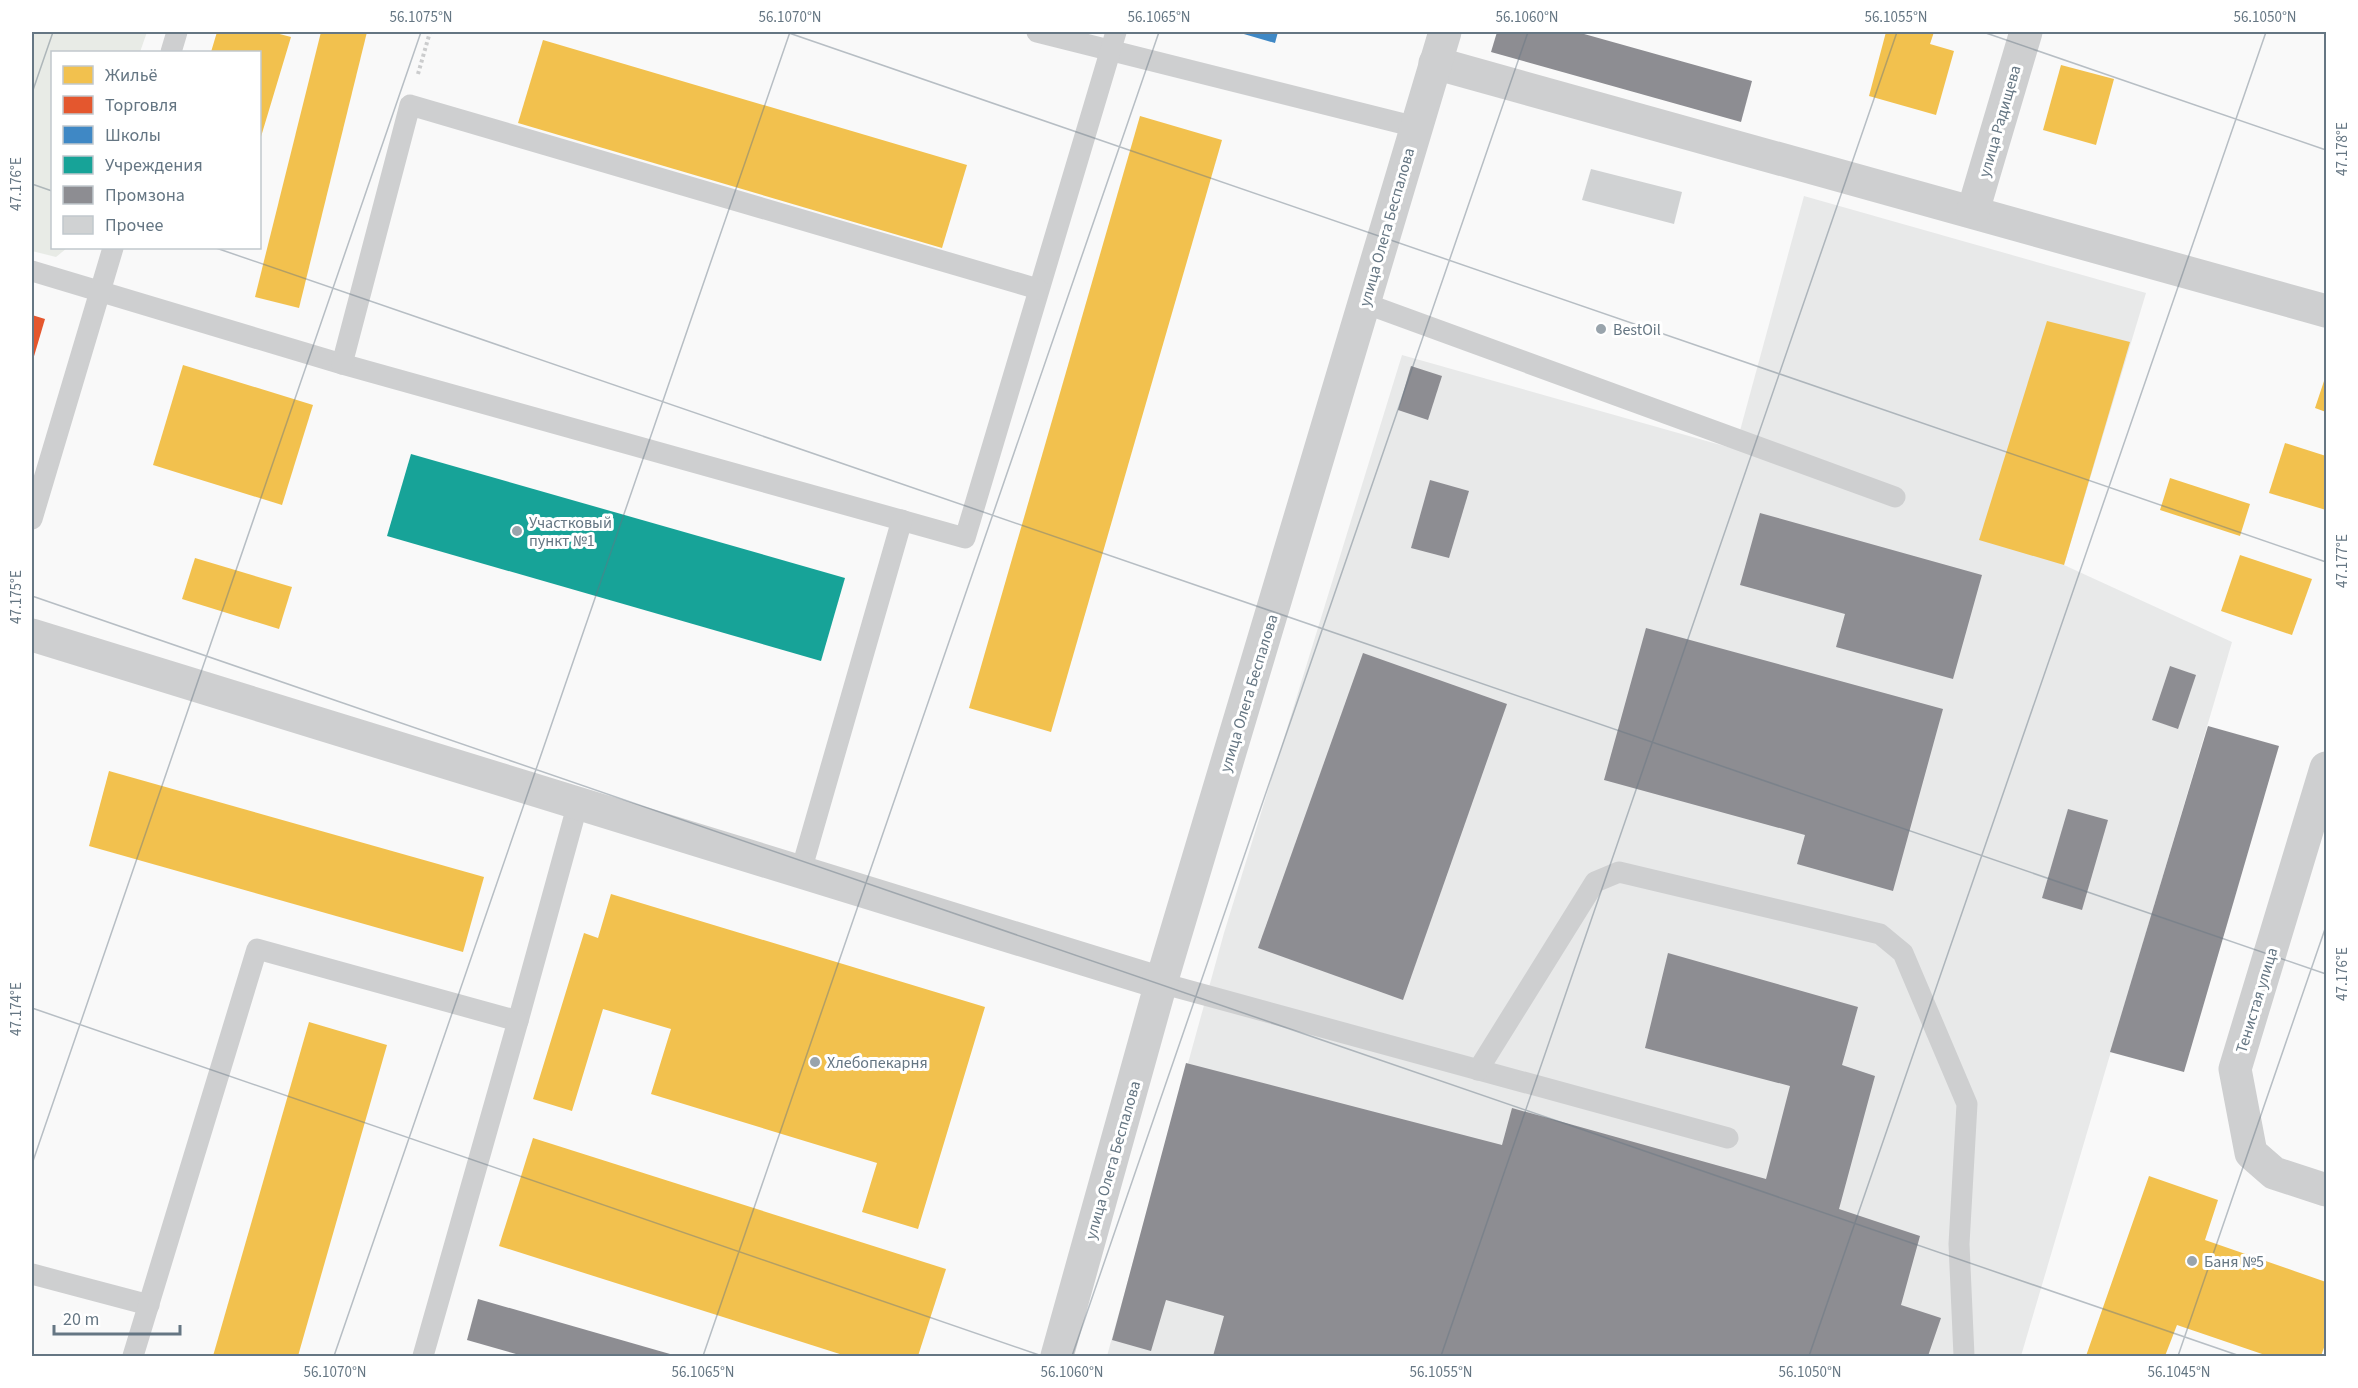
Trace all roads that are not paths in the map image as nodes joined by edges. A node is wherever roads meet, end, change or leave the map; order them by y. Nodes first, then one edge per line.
1 (177, 32) edge
2 (1037, 32) edge
3 (1445, 32) edge
4 (2026, 32) edge
5 (1112, 41) edge
6 (171, 51) edge
7 (1435, 63) junction
8 (1416, 127) junction
9 (1973, 211) junction
10 (113, 249) edge
11 (32, 271) edge
12 (1038, 289) junction
13 (100, 291) junction
14 (1364, 303) junction
15 (2326, 311) edge
16 (342, 364) junction
17 (1895, 497) dead end
18 (32, 519) edge
19 (902, 520) junction
20 (32, 635) edge
21 (2326, 768) edge
22 (578, 803) junction
23 (801, 871) junction
24 (1161, 983) junction
25 (518, 1021) junction
26 (1478, 1070) junction
27 (1728, 1138) dead end
28 (2326, 1190) edge
29 (32, 1274) edge
30 (149, 1305) junction
31 (133, 1356) edge
32 (423, 1356) edge
33 (1058, 1356) edge
34 (1964, 1356) edge

1 - 6 lane
2 - 5 lane
3 - 7 street, улица Олега Беспалова
4 - 9 street, улица Радищева
5 - 8 lane
5 - 12 lane
7 - 8 street, улица Олега Беспалова
7 - 9 street
8 - 14 street, улица Олега Беспалова
9 - 15 street
10 - 13 lane
11 - 13 lane
12 - 16 lane
12 - 19 lane
13 - 16 lane
13 - 18 lane
14 - 17 lane
14 - 24 street, улица Олега Беспалова
16 - 19 lane
19 - 23 lane
20 - 22 street
21 - 28 street, Тенистая улица
22 - 23 street
22 - 25 lane
23 - 24 street
24 - 26 lane
24 - 33 street, улица Олега Беспалова
25 - 30 lane
25 - 32 lane
26 - 27 lane
26 - 34 lane
29 - 30 lane
30 - 31 lane

